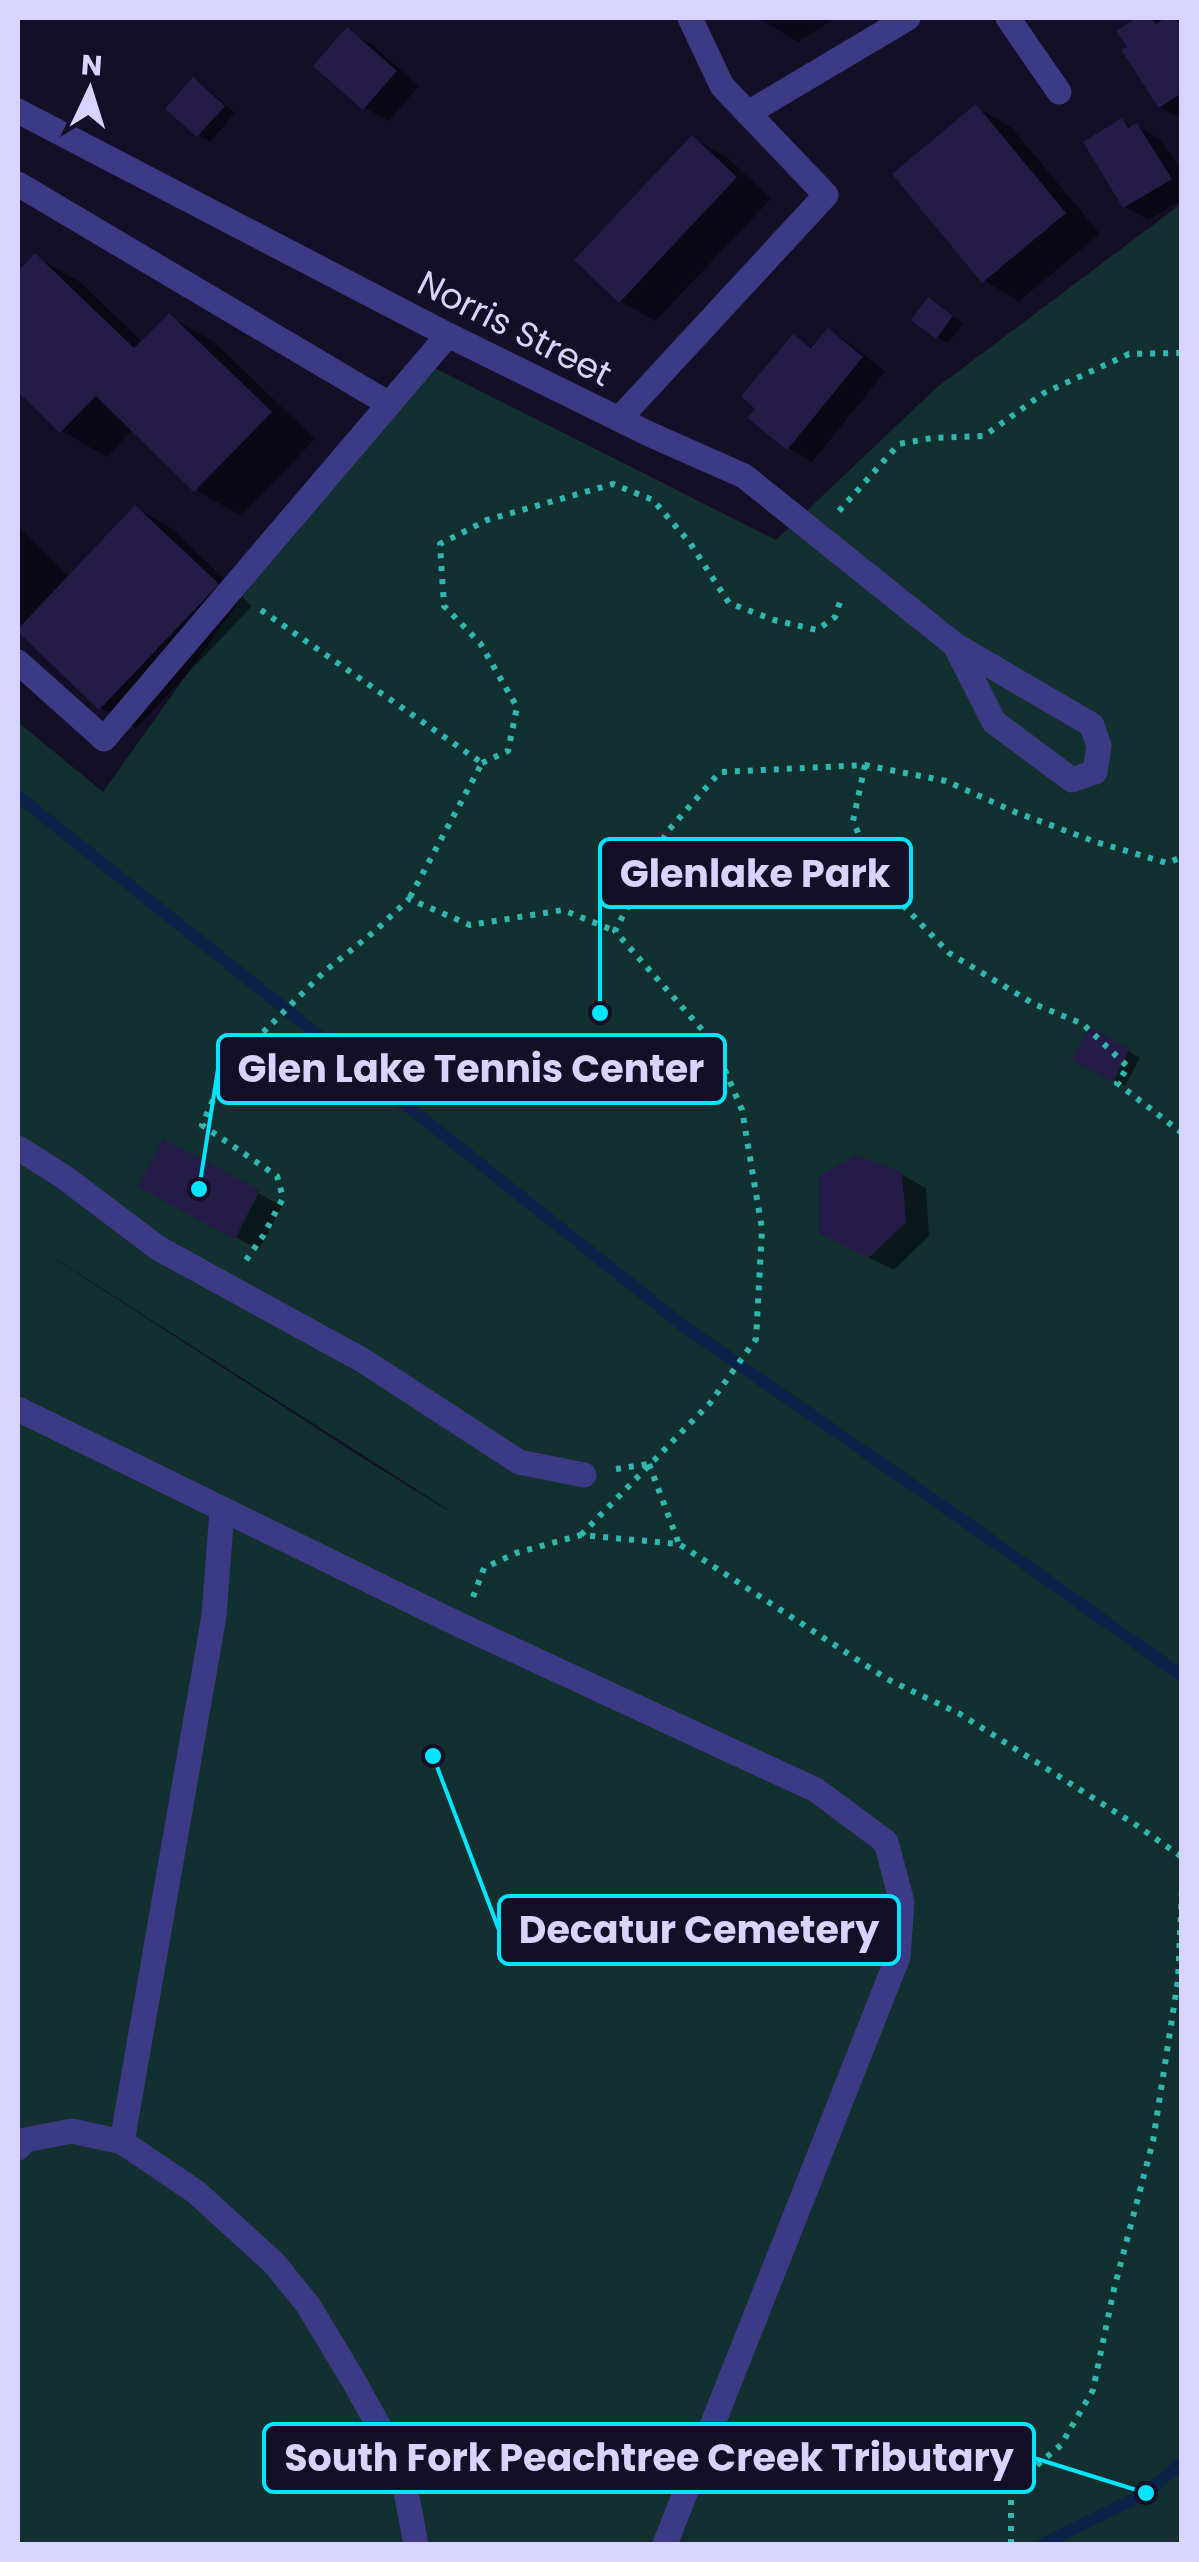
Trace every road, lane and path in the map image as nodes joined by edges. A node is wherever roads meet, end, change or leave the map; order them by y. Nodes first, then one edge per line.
1 (690, 18) edge
2 (908, 18) edge
3 (1008, 18) edge
4 (1058, 92) dead end
5 (18, 111) edge
6 (748, 113) junction
7 (18, 184) edge
8 (448, 335) junction
9 (1182, 353) edge
10 (389, 404) junction
11 (619, 419) junction
12 (818, 535) junction
13 (854, 564) junction
14 (261, 610) dead end
15 (954, 645) junction
16 (18, 662) edge
17 (482, 764) junction
18 (865, 765) junction
19 (1182, 857) edge
20 (410, 899) junction
21 (615, 931) junction
22 (1182, 1133) edge
23 (18, 1148) edge
24 (229, 1286) junction
25 (18, 1408) edge
26 (649, 1464) junction
27 (584, 1475) dead end
28 (222, 1510) junction
29 (581, 1535) junction
30 (679, 1544) junction
31 (462, 1626) junction
32 (1182, 1857) edge
33 (1182, 1888) edge
34 (122, 2142) junction
35 (18, 2148) edge
36 (416, 2544) edge
37 (666, 2544) edge
38 (1011, 2544) edge

1 - 6 street
2 - 6 street
3 - 4 street
5 - 8 street, Norris Street
6 - 11 street
7 - 10 street
8 - 10 street
8 - 11 street, Norris Street
9 - 12 path
10 - 16 street
11 - 12 street, Norris Street
12 - 13 street, Norris Street
13 - 15 street, Norris Street
13 - 17 path
14 - 17 path
15 - 15 street, Norris Street
17 - 20 path
18 - 19 path
18 - 21 path
18 - 22 path
20 - 21 path
20 - 24 path
21 - 26 path
23 - 24 street
24 - 27 street
25 - 28 street
26 - 29 path
26 - 30 path
28 - 31 street
28 - 34 street
29 - 30 path
29 - 31 path
30 - 32 path
31 - 37 street
33 - 38 path
34 - 35 street
34 - 36 street

